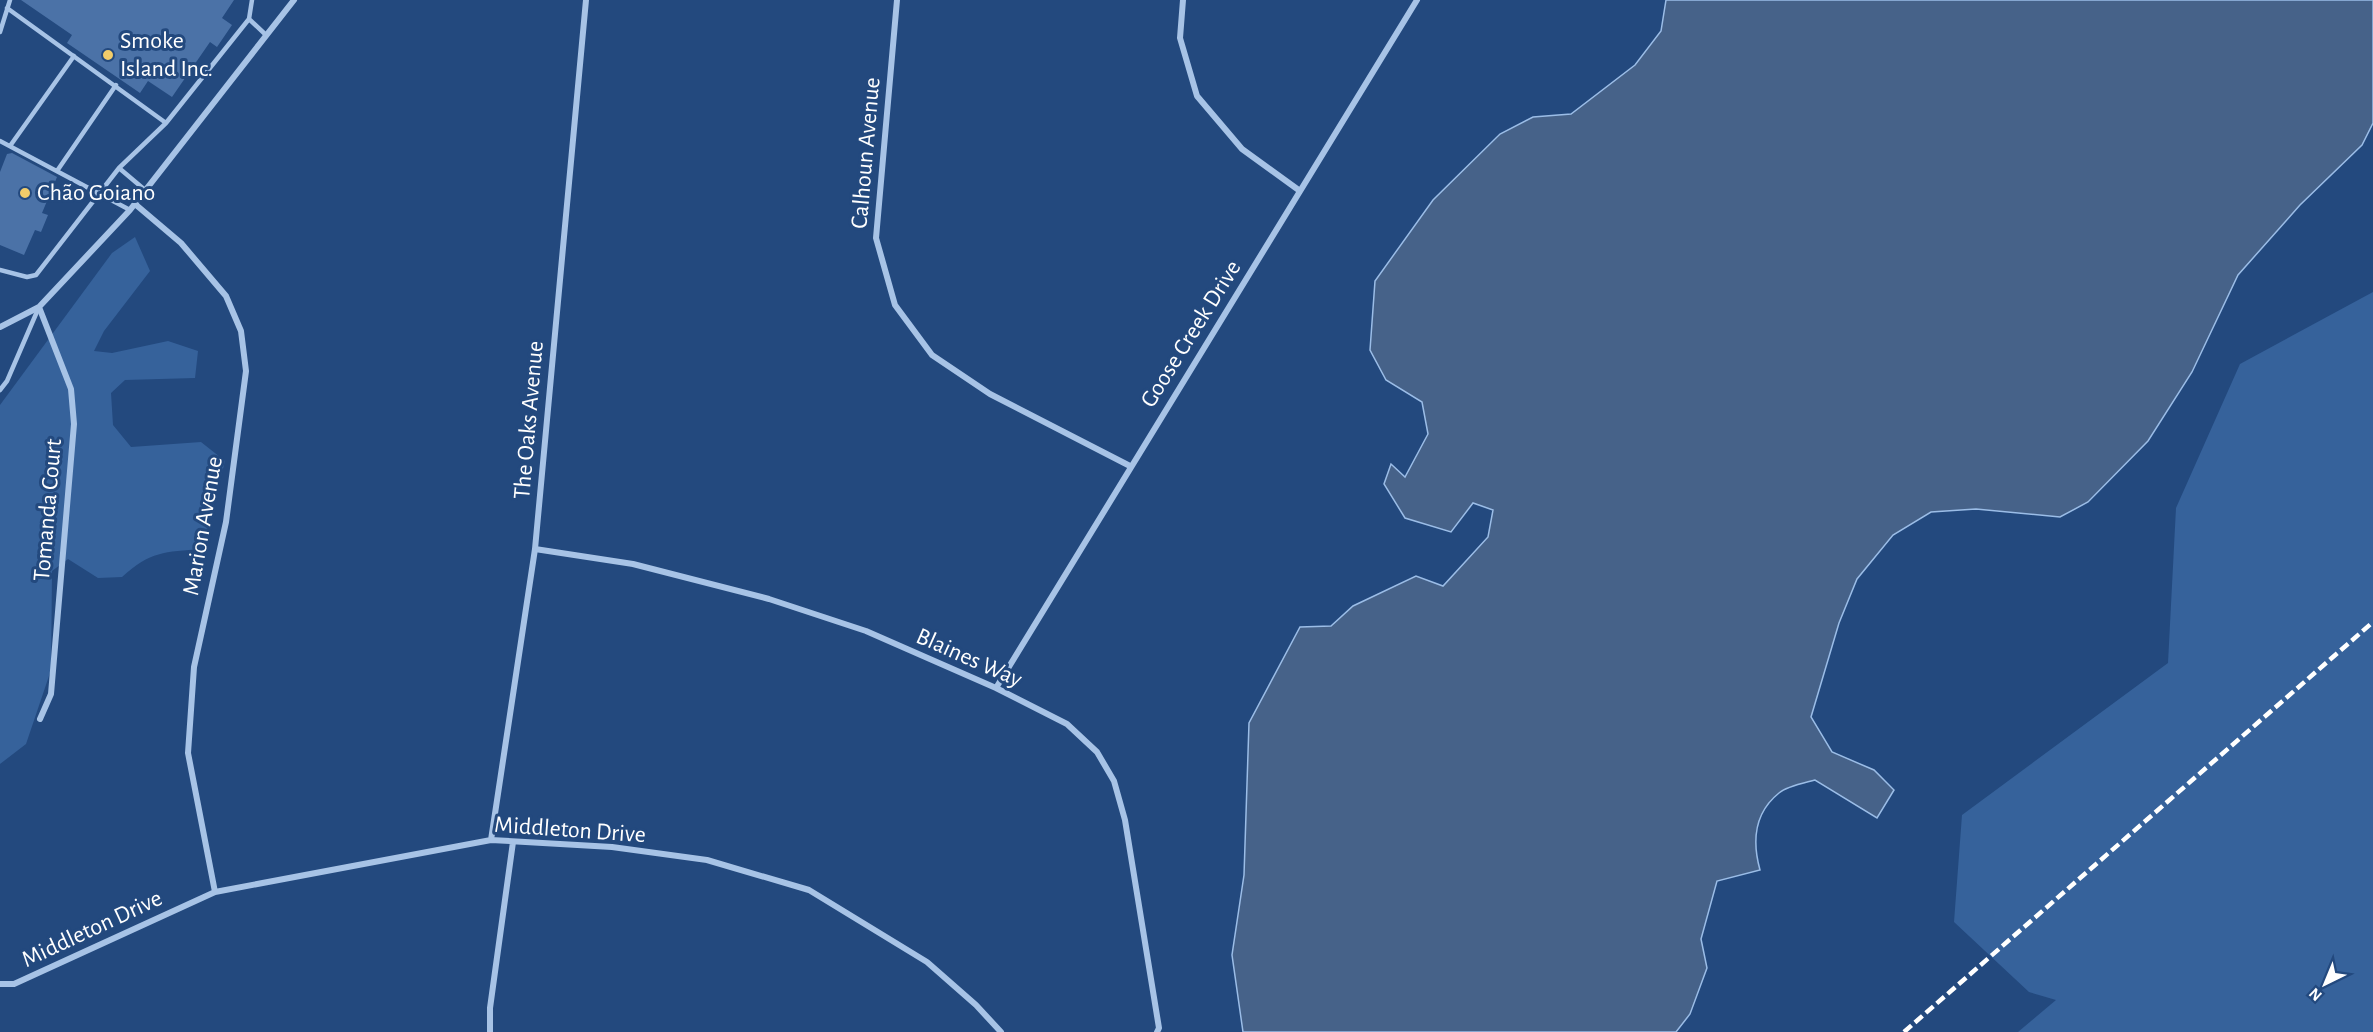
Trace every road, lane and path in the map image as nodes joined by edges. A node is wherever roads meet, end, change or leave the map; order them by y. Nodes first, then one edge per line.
1 (10, 0) edge
2 (252, 0) edge
3 (294, 0) edge
4 (586, 0) edge
5 (897, 0) edge
6 (1183, 0) edge
7 (1417, 0) edge
8 (7, 8) junction
9 (2, 19) edge
10 (249, 19) junction
11 (0, 32) edge
12 (267, 35) junction
13 (74, 56) junction
14 (116, 85) junction
15 (166, 123) junction
16 (0, 141) edge
17 (10, 146) junction
18 (119, 168) junction
19 (57, 171) junction
20 (145, 190) junction
21 (1300, 191) junction
22 (100, 194) junction
23 (135, 204) junction
24 (130, 210) junction
25 (0, 270) edge
26 (39, 307) junction
27 (0, 327) edge
28 (0, 390) edge
29 (1130, 466) junction
30 (535, 549) junction
31 (996, 688) junction
32 (40, 719) dead end
33 (491, 840) junction
34 (513, 842) junction
35 (215, 892) junction
36 (0, 984) edge
37 (490, 1032) edge
38 (1001, 1032) edge
39 (1157, 1032) edge

1 - 8 lane
2 - 10 lane
3 - 12 street
4 - 30 street, The Oaks Avenue
5 - 29 street, Calhoun Avenue
6 - 21 street
7 - 21 street, Goose Creek Drive
8 - 9 lane
8 - 13 lane
9 - 11 lane
10 - 12 lane
10 - 15 lane
12 - 20 street
13 - 14 lane
13 - 17 lane
14 - 15 lane
14 - 19 lane
15 - 18 lane
16 - 17 lane
17 - 19 lane
18 - 20 lane
18 - 22 lane
19 - 22 lane
20 - 23 street
21 - 29 street, Goose Creek Drive
22 - 24 lane
22 - 25 lane
23 - 24 street
23 - 35 street, Marion Avenue
24 - 26 street
26 - 27 street
26 - 28 lane
26 - 32 street, Tomanda Court
29 - 31 street, Goose Creek Drive
30 - 31 street, Blaines Way
30 - 33 street, The Oaks Avenue
31 - 39 street, Blaines Way
33 - 34 street, Middleton Drive
33 - 35 street, Middleton Drive
34 - 37 street
34 - 38 street, Middleton Drive
35 - 36 street, Middleton Drive

